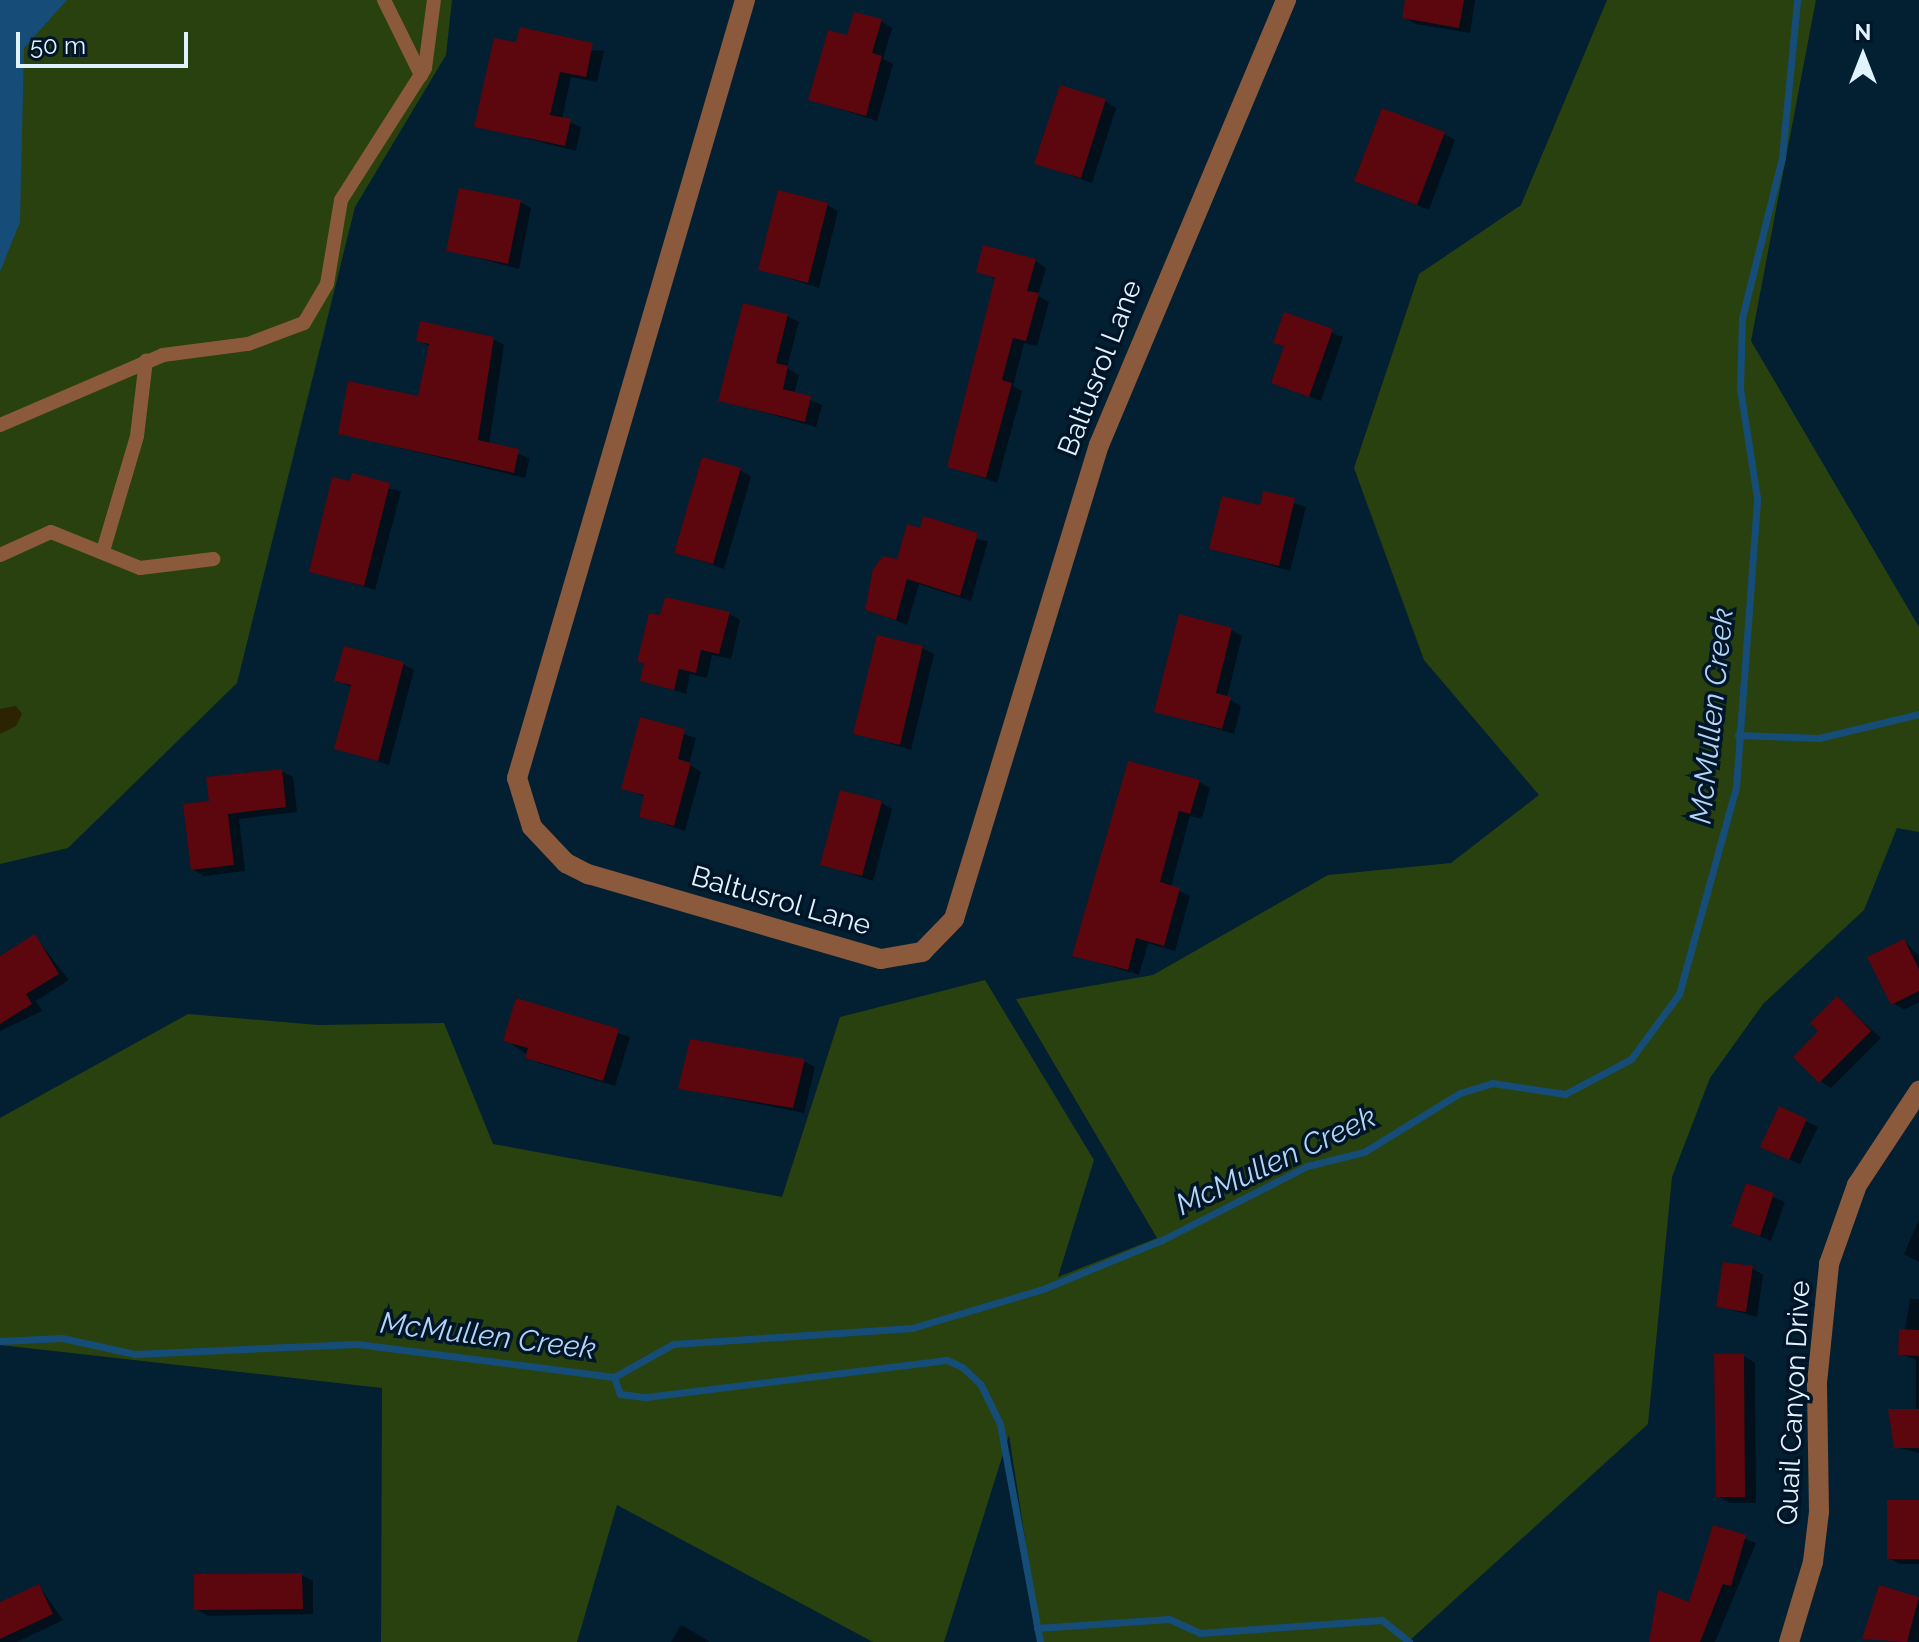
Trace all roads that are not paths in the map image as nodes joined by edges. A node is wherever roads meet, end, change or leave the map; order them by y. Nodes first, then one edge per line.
1 (384, 0) edge
2 (434, 0) edge
3 (745, 0) edge
4 (1286, 0) edge
5 (421, 75) junction
6 (146, 361) junction
7 (0, 425) edge
8 (103, 551) junction
9 (0, 555) edge
10 (213, 559) dead end
11 (1919, 1091) edge
12 (1789, 1642) edge

1 - 5 lane
2 - 5 lane
3 - 4 street, Baltusrol Lane
5 - 6 lane
6 - 7 lane
6 - 8 lane
8 - 9 lane
8 - 10 lane
11 - 12 street, Quail Canyon Drive

